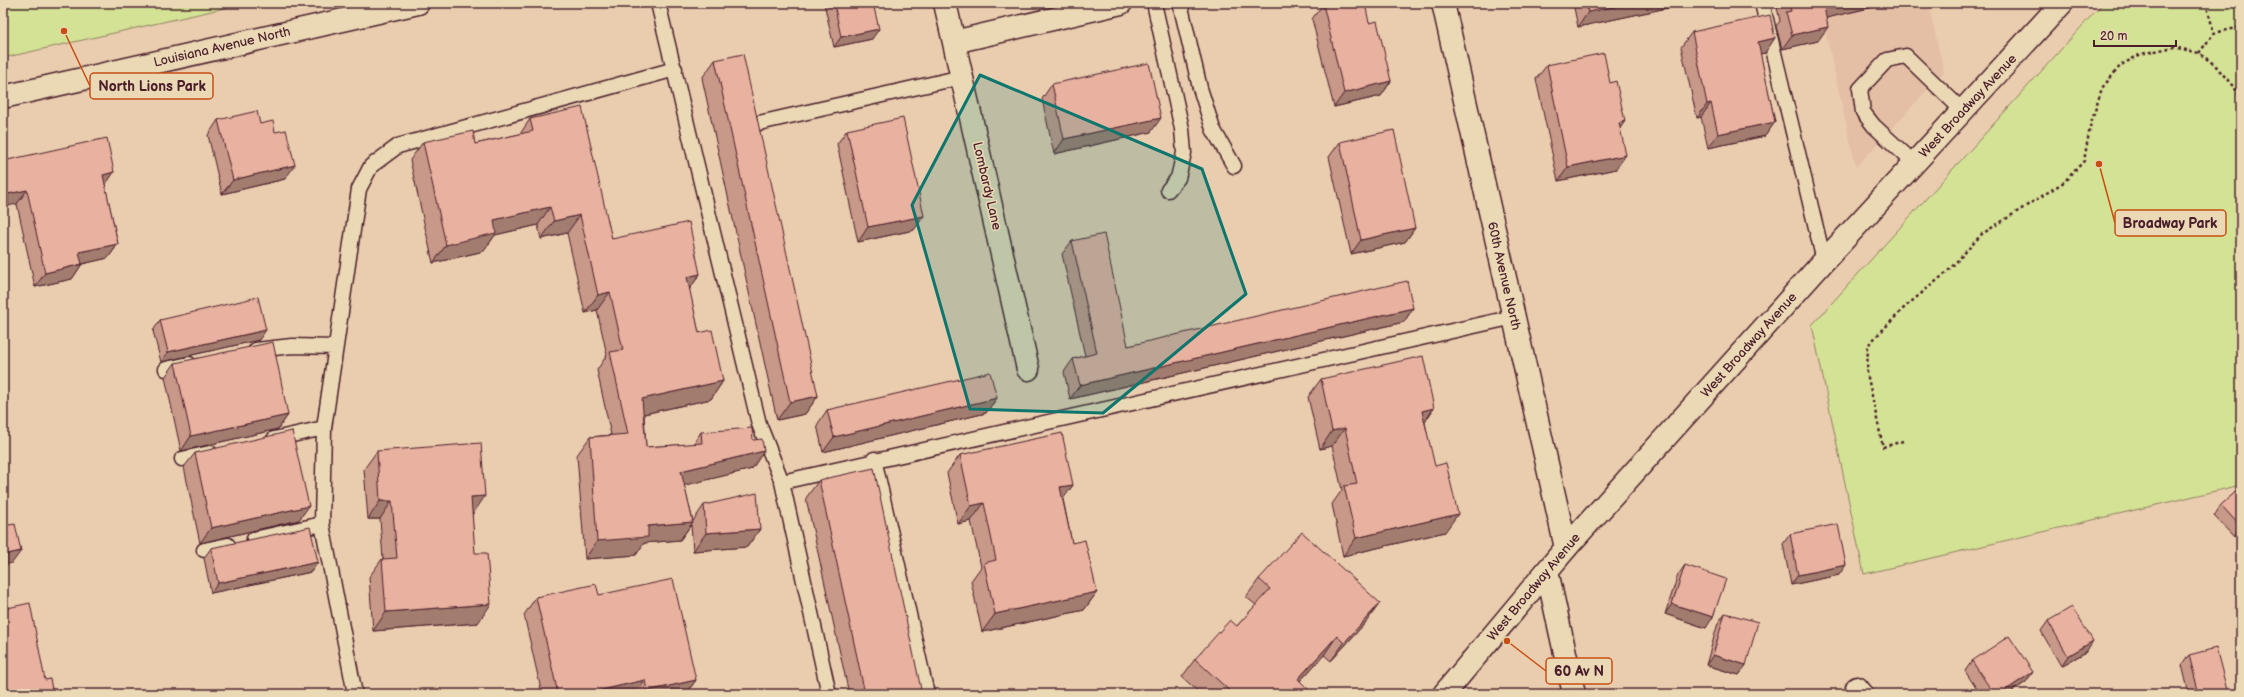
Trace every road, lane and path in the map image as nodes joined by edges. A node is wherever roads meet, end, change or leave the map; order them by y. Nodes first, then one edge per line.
1 (418, 3) edge
2 (658, 3) edge
3 (945, 3) edge
4 (1121, 3) edge
5 (1154, 3) edge
6 (1180, 3) edge
7 (1443, 3) edge
8 (1762, 3) edge
9 (2062, 3) edge
10 (2206, 3) edge
11 (2241, 27) edge
12 (2214, 33) junction
13 (954, 42) junction
14 (2199, 53) junction
15 (675, 69) junction
16 (962, 77) junction
17 (3, 97) edge
18 (2241, 102) edge
19 (1963, 111) junction
20 (759, 123) edge
21 (2241, 135) edge
22 (1914, 164) junction
23 (1234, 166) dead end
24 (2241, 174) edge
25 (1168, 190) dead end
26 (1824, 261) junction
27 (1514, 317) junction
28 (335, 347) junction
29 (240, 353) edge
30 (203, 361) edge
31 (1028, 369) dead end
32 (166, 370) dead end
33 (324, 428) junction
34 (1903, 441) dead end
35 (257, 443) edge
36 (227, 449) edge
37 (182, 459) dead end
38 (874, 459) junction
39 (782, 482) junction
40 (322, 524) junction
41 (1566, 548) junction
42 (204, 550) dead end
43 (1547, 571) junction
44 (355, 694) edge
45 (828, 694) edge
46 (927, 694) edge
47 (1444, 694) edge
48 (1574, 694) edge

1 - 17 street, Louisiana Avenue North
2 - 15 lane
3 - 13 street, Lombardy Lane
4 - 13 street
5 - 25 lane
6 - 23 lane
7 - 27 street, 60th Avenue North
8 - 26 lane
9 - 19 street, West Broadway Avenue
10 - 12 path
11 - 12 path
12 - 14 path
13 - 16 street, Lombardy Lane
14 - 18 path
14 - 34 path
15 - 28 lane
15 - 39 lane
16 - 20 lane
16 - 31 street, Lombardy Lane
19 - 22 street, West Broadway Avenue
19 - 22 lane
21 - 24 path
22 - 26 street, West Broadway Avenue
26 - 41 street, West Broadway Avenue
27 - 38 lane
27 - 41 street, 60th Avenue North
28 - 29 lane
28 - 33 lane
30 - 32 lane
33 - 35 lane
33 - 40 lane
36 - 37 lane
38 - 39 lane
38 - 46 lane
39 - 45 lane
40 - 42 lane
40 - 44 lane
41 - 43 street, West Broadway Avenue
43 - 47 street, West Broadway Avenue
43 - 48 street

